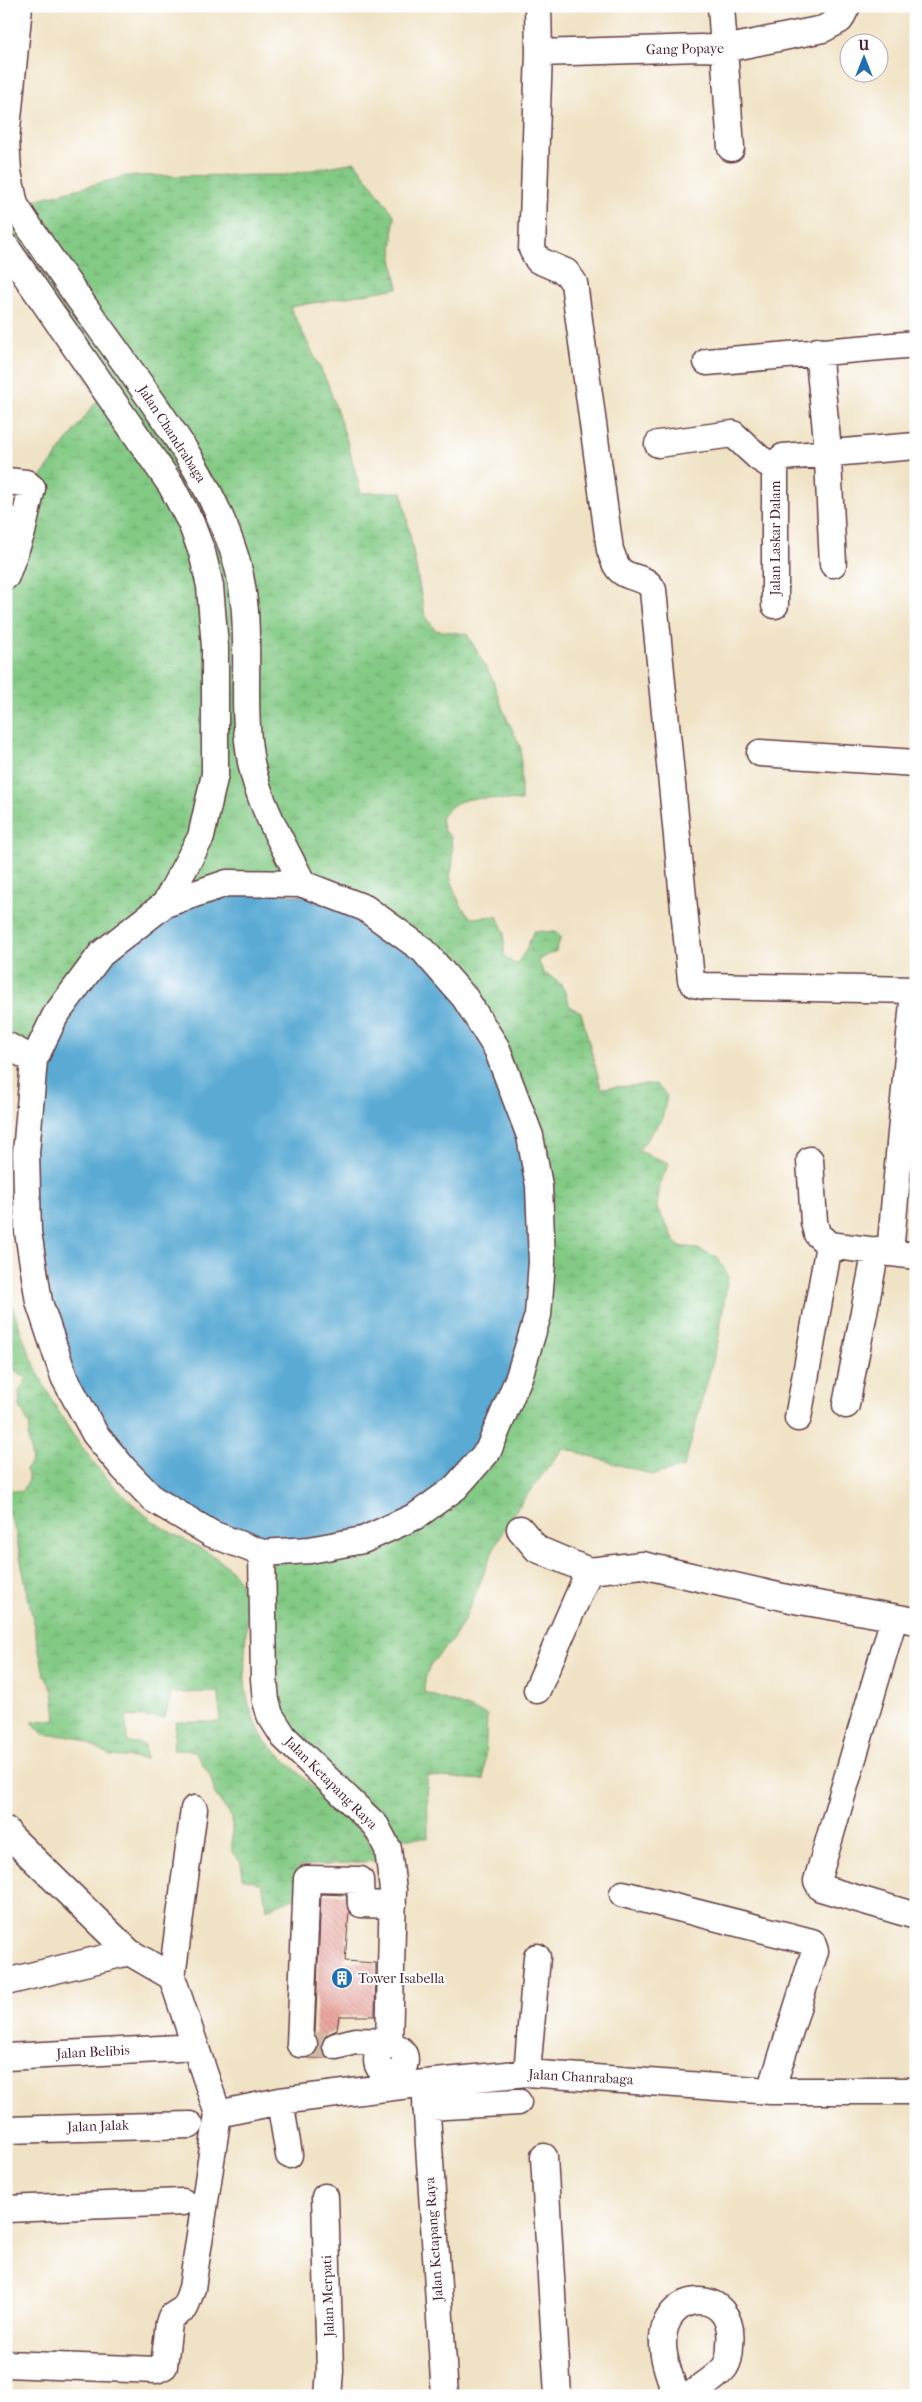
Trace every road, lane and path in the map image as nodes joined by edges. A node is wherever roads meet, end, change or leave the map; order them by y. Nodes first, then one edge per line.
1 (19, 6) edge
2 (538, 6) edge
3 (721, 6) edge
4 (846, 6) edge
5 (724, 49) junction
6 (540, 53) junction
7 (731, 148) dead end
8 (6, 247) edge
9 (916, 344) edge
10 (818, 351) junction
11 (707, 362) dead end
12 (658, 444) dead end
13 (916, 446) edge
14 (827, 453) junction
15 (775, 468) junction
16 (9, 479) edge
17 (833, 564) dead end
18 (6, 576) edge
19 (775, 605) dead end
20 (760, 753) dead end
21 (916, 763) edge
22 (303, 884) junction
23 (165, 904) junction
24 (915, 991) edge
25 (6, 1045) edge
26 (34, 1060) junction
27 (810, 1160) dead end
28 (829, 1245) junction
29 (883, 1251) junction
30 (916, 1256) edge
31 (846, 1405) dead end
32 (798, 1418) dead end
33 (520, 1529) dead end
34 (262, 1553) junction
35 (589, 1571) junction
36 (905, 1620) edge
37 (536, 1690) dead end
38 (194, 1809) dead end
39 (7, 1834) edge
40 (623, 1894) dead end
41 (393, 1905) junction
42 (916, 1916) edge
43 (129, 1952) junction
44 (536, 1957) dead end
45 (172, 1978) junction
46 (6, 1982) edge
47 (304, 2044) dead end
48 (336, 2046) tunnel mouth
49 (179, 2048) dead end
50 (390, 2054) junction
51 (6, 2057) edge
52 (526, 2073) junction
53 (771, 2090) junction
54 (916, 2091) edge
55 (339, 2094) junction
56 (425, 2095) junction
57 (280, 2101) junction
58 (518, 2102) dead end
59 (218, 2114) junction
60 (190, 2125) dead end
61 (6, 2130) edge
62 (289, 2155) dead end
63 (544, 2157) dead end
64 (325, 2197) dead end
65 (183, 2202) dead end
66 (6, 2209) edge
67 (6, 2364) edge
68 (328, 2396) edge
69 (445, 2396) edge
70 (558, 2396) edge
71 (676, 2396) edge
72 (689, 2396) edge

1 - 22 street, Jalan Chandrabaga
2 - 6 street
3 - 5 street
4 - 5 street, Gang Popaye
5 - 6 street, Gang Popaye
5 - 7 street
6 - 24 street
8 - 23 street, Jalan Chandrabaga
9 - 10 street
10 - 11 street
10 - 14 street
12 - 15 street
13 - 14 street, Jalan Laskar Dalam
14 - 15 street, Jalan Laskar Dalam
14 - 17 street
15 - 19 street, Jalan Laskar Dalam
16 - 18 street
20 - 21 street
22 - 23 street
22 - 34 street
23 - 26 street
24 - 29 street
25 - 26 street
26 - 34 street
27 - 28 street
28 - 29 street
28 - 32 street
29 - 30 street
29 - 31 street
33 - 35 street
34 - 41 street, Jalan Ketapang Raya
35 - 36 street
35 - 37 street
36 - 42 street
38 - 45 street
39 - 43 street
40 - 53 street
41 - 47 street
41 - 50 street, Jalan Ketapang Raya
43 - 45 street
43 - 46 street
44 - 52 street
45 - 59 street
48 - 50 street
49 - 51 street, Jalan Belibis
50 - 55 street
50 - 56 street
52 - 53 street, Jalan Chanrabaga
52 - 56 street, Jalan Chanrabaga
53 - 54 street, Jalan Chanrabaga
55 - 56 street, Jalan Chanrabaga
55 - 57 street, Jalan Chanrabaga
56 - 58 street
56 - 69 street, Jalan Ketapang Raya
57 - 59 street, Jalan Chanrabaga
57 - 62 street
59 - 67 street
60 - 61 street, Jalan Jalak
63 - 70 street
64 - 68 street, Jalan Merpati
65 - 66 street
71 - 72 street

